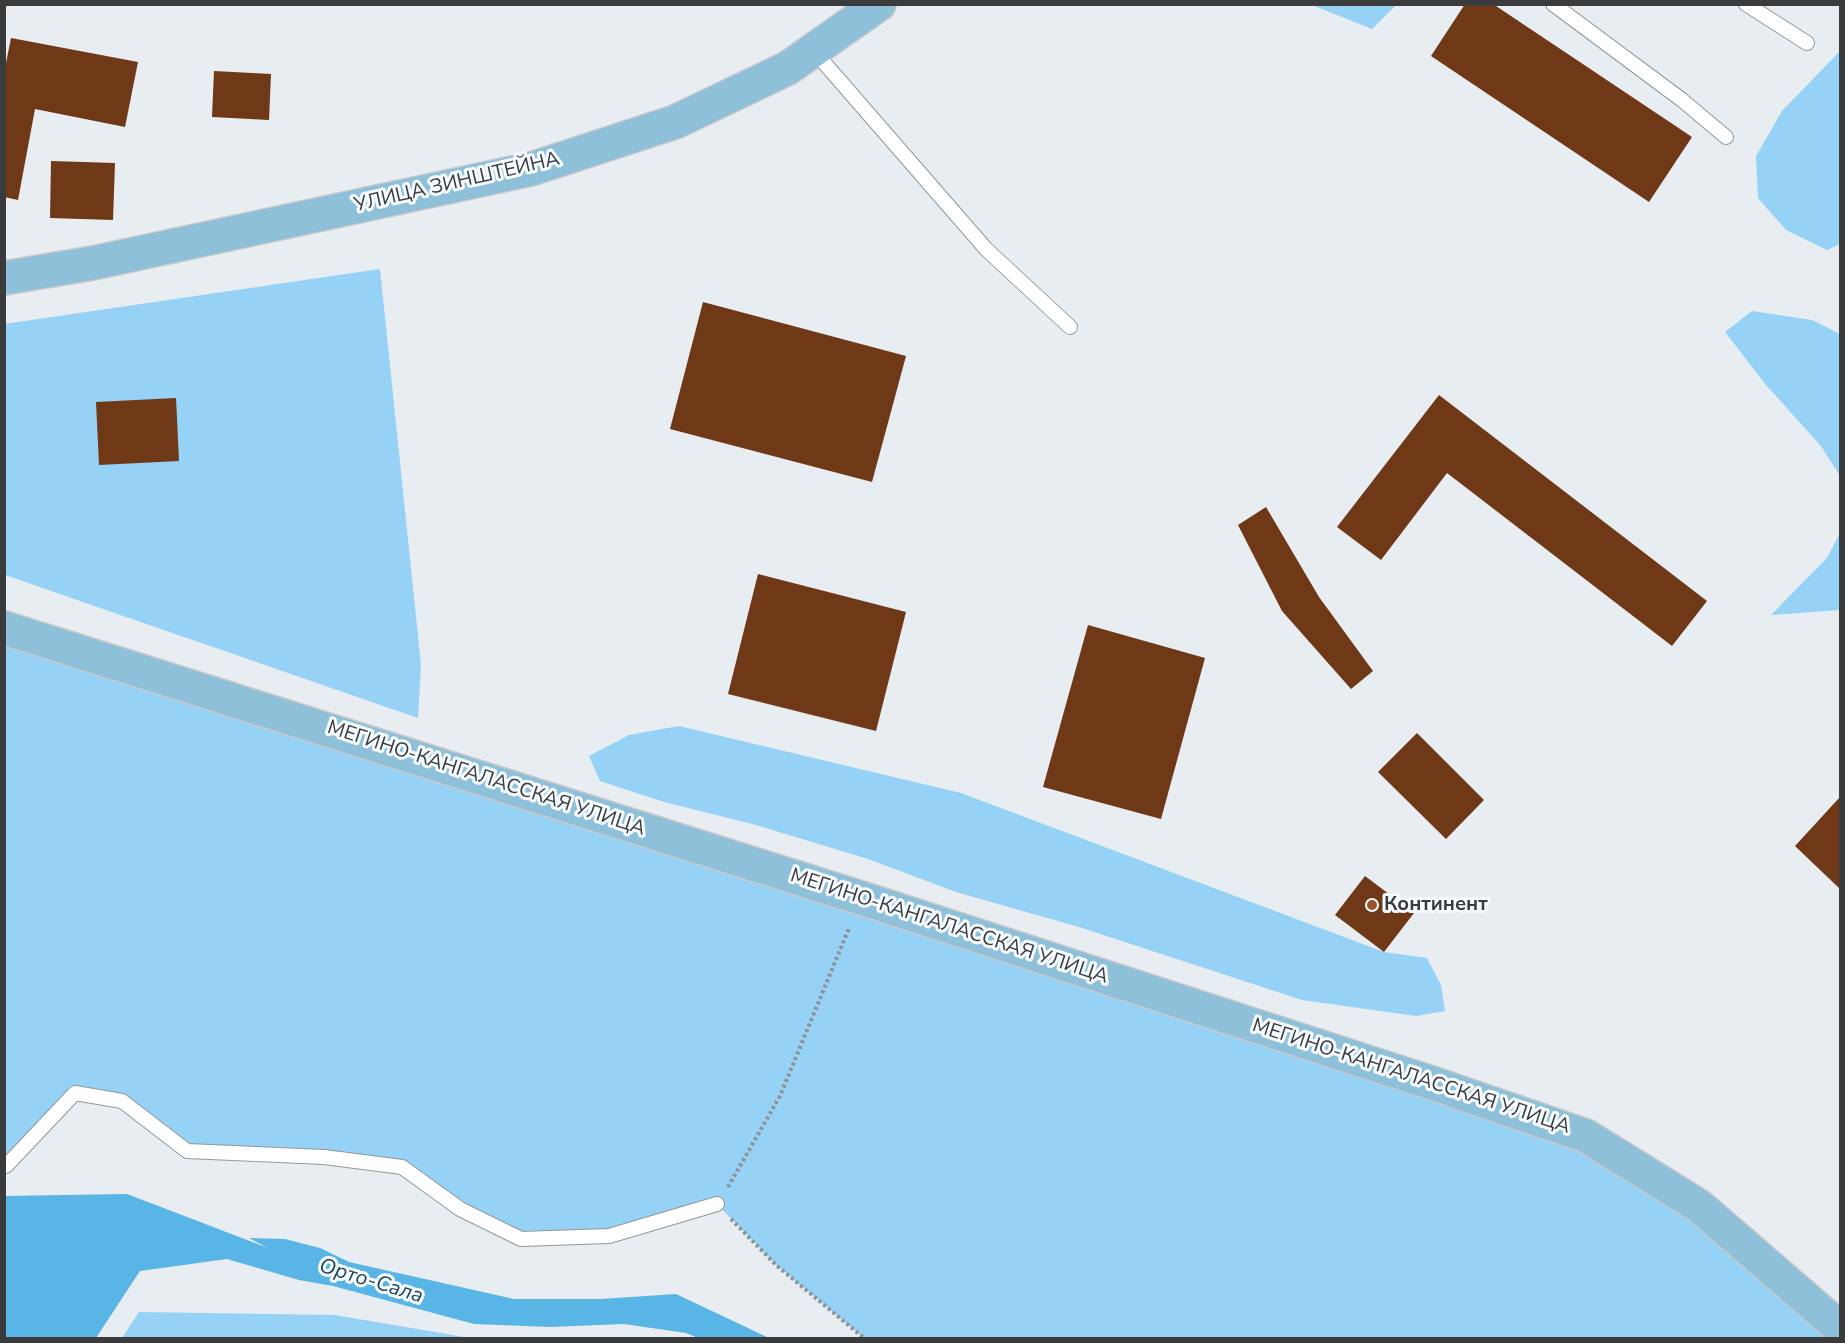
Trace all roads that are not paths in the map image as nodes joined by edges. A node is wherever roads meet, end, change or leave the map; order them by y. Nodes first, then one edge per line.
1 (879, 4) edge
2 (1553, 4) edge
3 (1746, 4) edge
4 (1807, 43) dead end
5 (813, 50) junction
6 (1726, 137) dead end
7 (4, 278) edge
8 (1070, 327) dead end
9 (4, 628) edge
10 (6, 1166) edge
11 (717, 1204) road end
12 (1840, 1328) edge

1 - 5 main road, УЛИЦА ЗИНШТЕЙНА
2 - 6 lane
3 - 4 lane
5 - 7 main road, УЛИЦА ЗИНШТЕЙНА
5 - 8 lane
9 - 12 main road, МЕГИНО-КАНГАЛАССКАЯ УЛИЦА
10 - 11 lane

